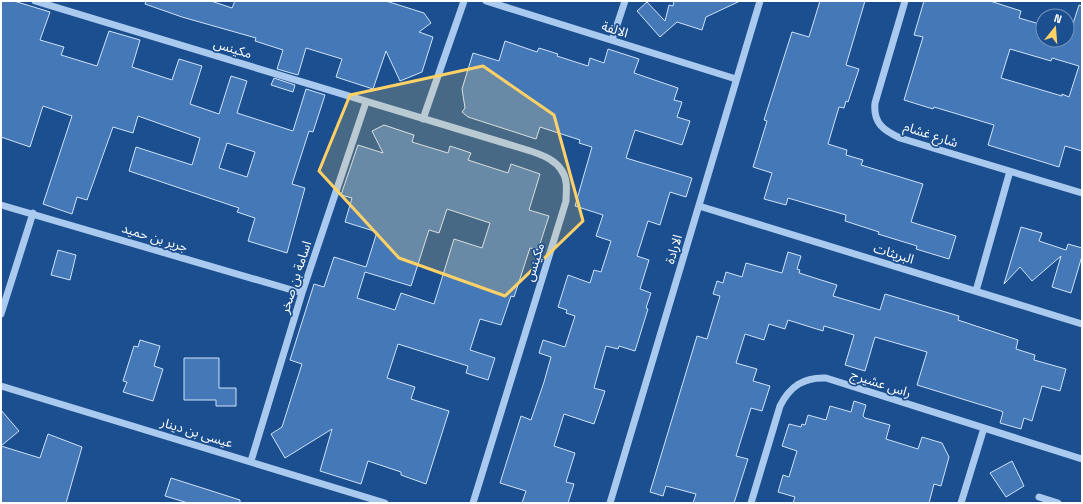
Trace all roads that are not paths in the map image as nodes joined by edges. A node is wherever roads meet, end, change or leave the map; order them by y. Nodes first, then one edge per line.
1 (35, 1) edge
2 (464, 1) edge
3 (486, 1) edge
4 (625, 1) edge
5 (760, 1) edge
6 (905, 1) edge
7 (612, 40) junction
8 (736, 79) junction
9 (366, 102) junction
10 (423, 119) junction
11 (1010, 171) junction
12 (1082, 193) edge
13 (1, 205) edge
14 (698, 206) junction
15 (33, 213) junction
16 (976, 291) junction
17 (302, 293) junction
18 (1, 314) edge
19 (1082, 324) edge
20 (1, 386) edge
21 (984, 428) junction
22 (1082, 459) edge
23 (251, 461) junction
24 (1039, 497) dead end
25 (385, 503) edge
26 (472, 503) edge
27 (610, 503) edge
28 (751, 503) edge
29 (961, 503) edge
30 (1058, 503) edge

1 - 9 street, مكينس
2 - 10 street
3 - 7 street, الالفة
4 - 7 street
5 - 8 street, الارادة
6 - 11 street, شارع غشام
7 - 8 street, الالفة
8 - 14 street, الارادة
9 - 10 street, مكينس
9 - 17 street, اسامة بن صخر
10 - 26 street, مكينس
11 - 12 street, شارع غشام
11 - 16 street
13 - 15 street, جرير بن حميد
14 - 16 street, البريثات
14 - 27 street, الارادة
15 - 17 street, جرير بن حميد
15 - 18 street
16 - 19 street, البريثات
17 - 23 street, اسامة بن صخر
20 - 23 street, عيسى بن دينار
21 - 22 street, راس عشيرج
21 - 28 street, راس عشيرج
21 - 29 street
23 - 25 street, عيسى بن دينار
24 - 30 street

